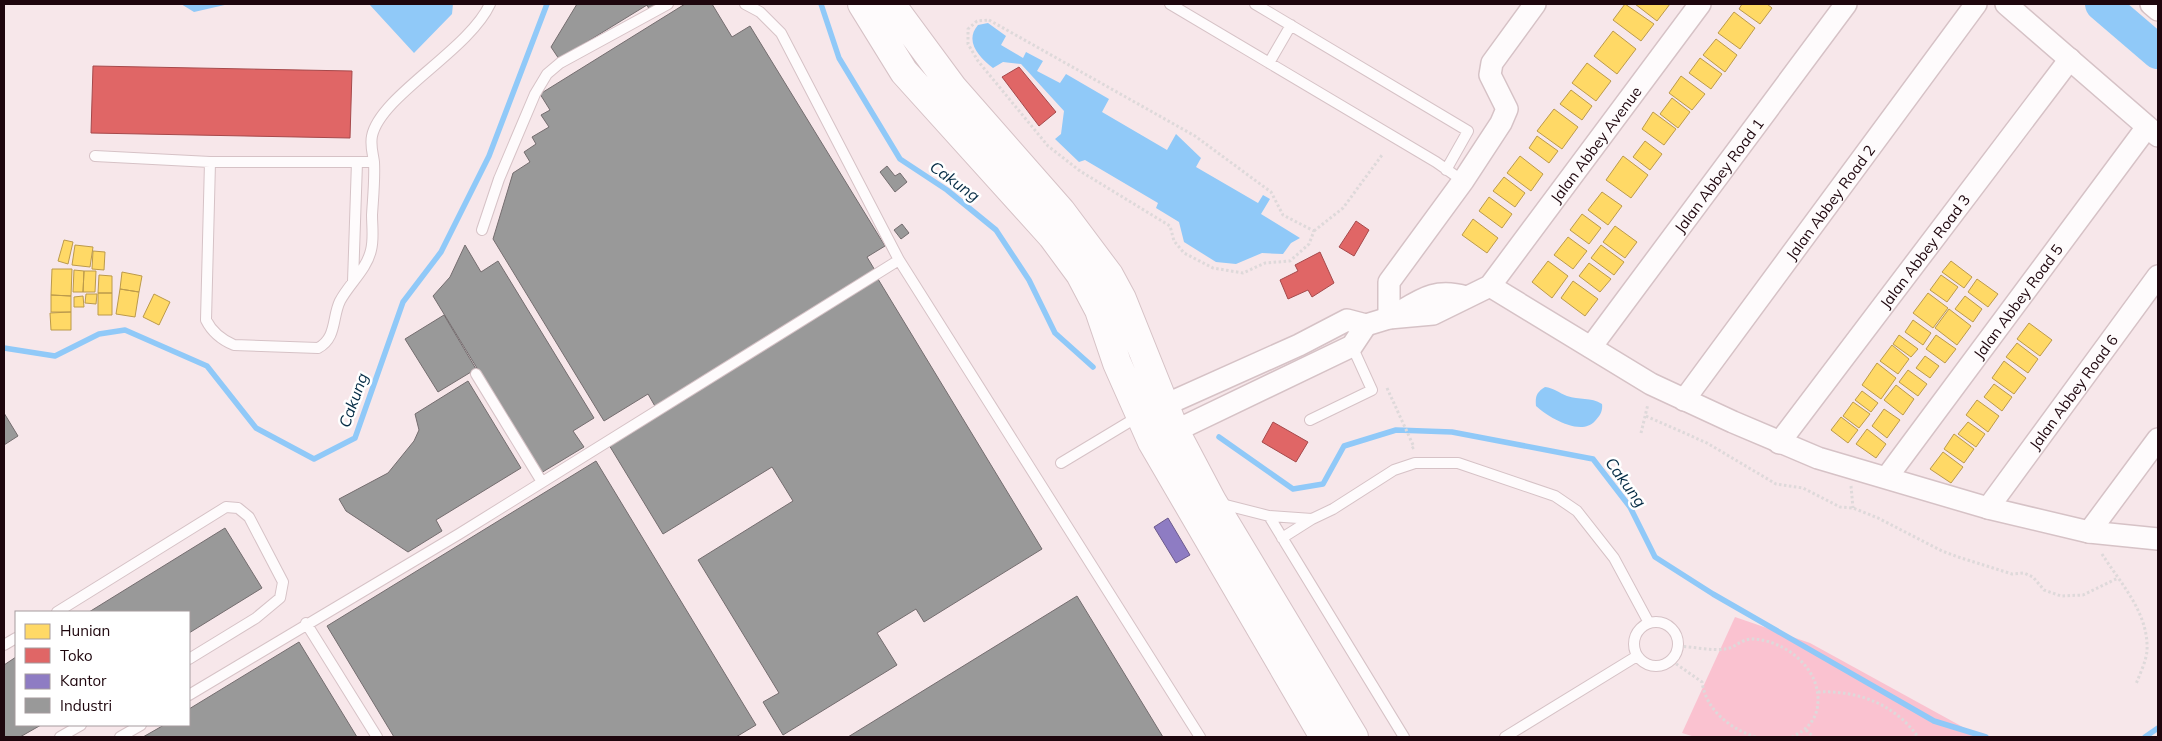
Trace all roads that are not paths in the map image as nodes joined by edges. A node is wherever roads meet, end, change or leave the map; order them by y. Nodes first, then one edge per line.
1 (490, 4) edge
2 (668, 4) edge
3 (745, 4) edge
4 (862, 4) edge
5 (891, 4) edge
6 (1170, 4) edge
7 (1255, 4) edge
8 (1535, 4) edge
9 (1700, 4) edge
10 (1846, 4) edge
11 (1976, 4) edge
12 (2006, 4) edge
13 (2151, 4) edge
14 (2158, 10) edge
15 (1291, 25) junction
16 (2070, 59) junction
17 (1269, 63) junction
18 (2153, 131) edge
19 (96, 156) dead end
20 (210, 162) junction
21 (357, 162) junction
22 (374, 162) junction
23 (1455, 176) junction
24 (482, 230) dead end
25 (899, 260) junction
26 (2158, 276) edge
27 (353, 282) junction
28 (1490, 286) junction
29 (1389, 318) junction
30 (1366, 325) junction
31 (1352, 346) junction
32 (1591, 347) junction
33 (476, 374) dead end
34 (1684, 400) junction
35 (1153, 410) junction
36 (1310, 420) dead end
37 (1164, 436) junction
38 (2158, 439) edge
39 (1780, 443) junction
40 (1061, 463) dead end
41 (1887, 477) junction
42 (542, 482) junction
43 (1212, 501) junction
44 (1988, 508) junction
45 (1269, 516) junction
46 (1312, 519) junction
47 (2088, 532) junction
48 (1282, 538) junction
49 (2158, 539) edge
50 (59, 611) edge
51 (306, 623) junction
52 (1649, 623) junction
53 (15, 639) edge
54 (4, 645) edge
55 (1637, 656) junction
56 (190, 658) edge
57 (190, 694) edge
58 (79, 726) edge
59 (139, 726) edge
60 (60, 737) edge
61 (120, 737) edge
62 (377, 737) edge
63 (1200, 737) edge
64 (1324, 737) edge
65 (1354, 737) edge
66 (1404, 737) edge
67 (1506, 737) edge

1 - 22 lane
2 - 24 lane
3 - 25 lane
4 - 35 street
5 - 35 street
6 - 17 lane
7 - 15 lane
8 - 23 street
9 - 28 street, Jalan Abbey Avenue
10 - 32 street, Jalan Abbey Road 1
11 - 34 street, Jalan Abbey Road 2
12 - 16 street
13 - 14 street
15 - 17 lane
15 - 23 lane
16 - 18 street
16 - 39 street, Jalan Abbey Road 3
17 - 23 lane
18 - 41 street, Jalan Abbey Road 5
19 - 20 lane
20 - 21 lane
20 - 27 lane
21 - 22 lane
21 - 27 lane
22 - 27 lane
23 - 29 street
25 - 42 lane
25 - 63 lane
26 - 44 street, Jalan Abbey Road 6
28 - 29 street
28 - 32 street
29 - 30 street
30 - 31 street
30 - 35 street
31 - 36 lane
31 - 37 street
32 - 34 street
33 - 42 lane
34 - 39 street
35 - 37 street
35 - 40 lane
37 - 43 street
37 - 64 street
38 - 47 street
39 - 41 street
41 - 44 street
42 - 51 lane
43 - 45 lane
43 - 65 street
44 - 47 street
45 - 46 lane
45 - 48 lane
46 - 48 lane
46 - 52 lane
47 - 49 street
48 - 66 lane
50 - 56 lane
51 - 57 lane
51 - 62 lane
52 - 55 lane
52 - 55 lane
53 - 54 lane
55 - 67 lane
58 - 60 lane
59 - 61 lane

